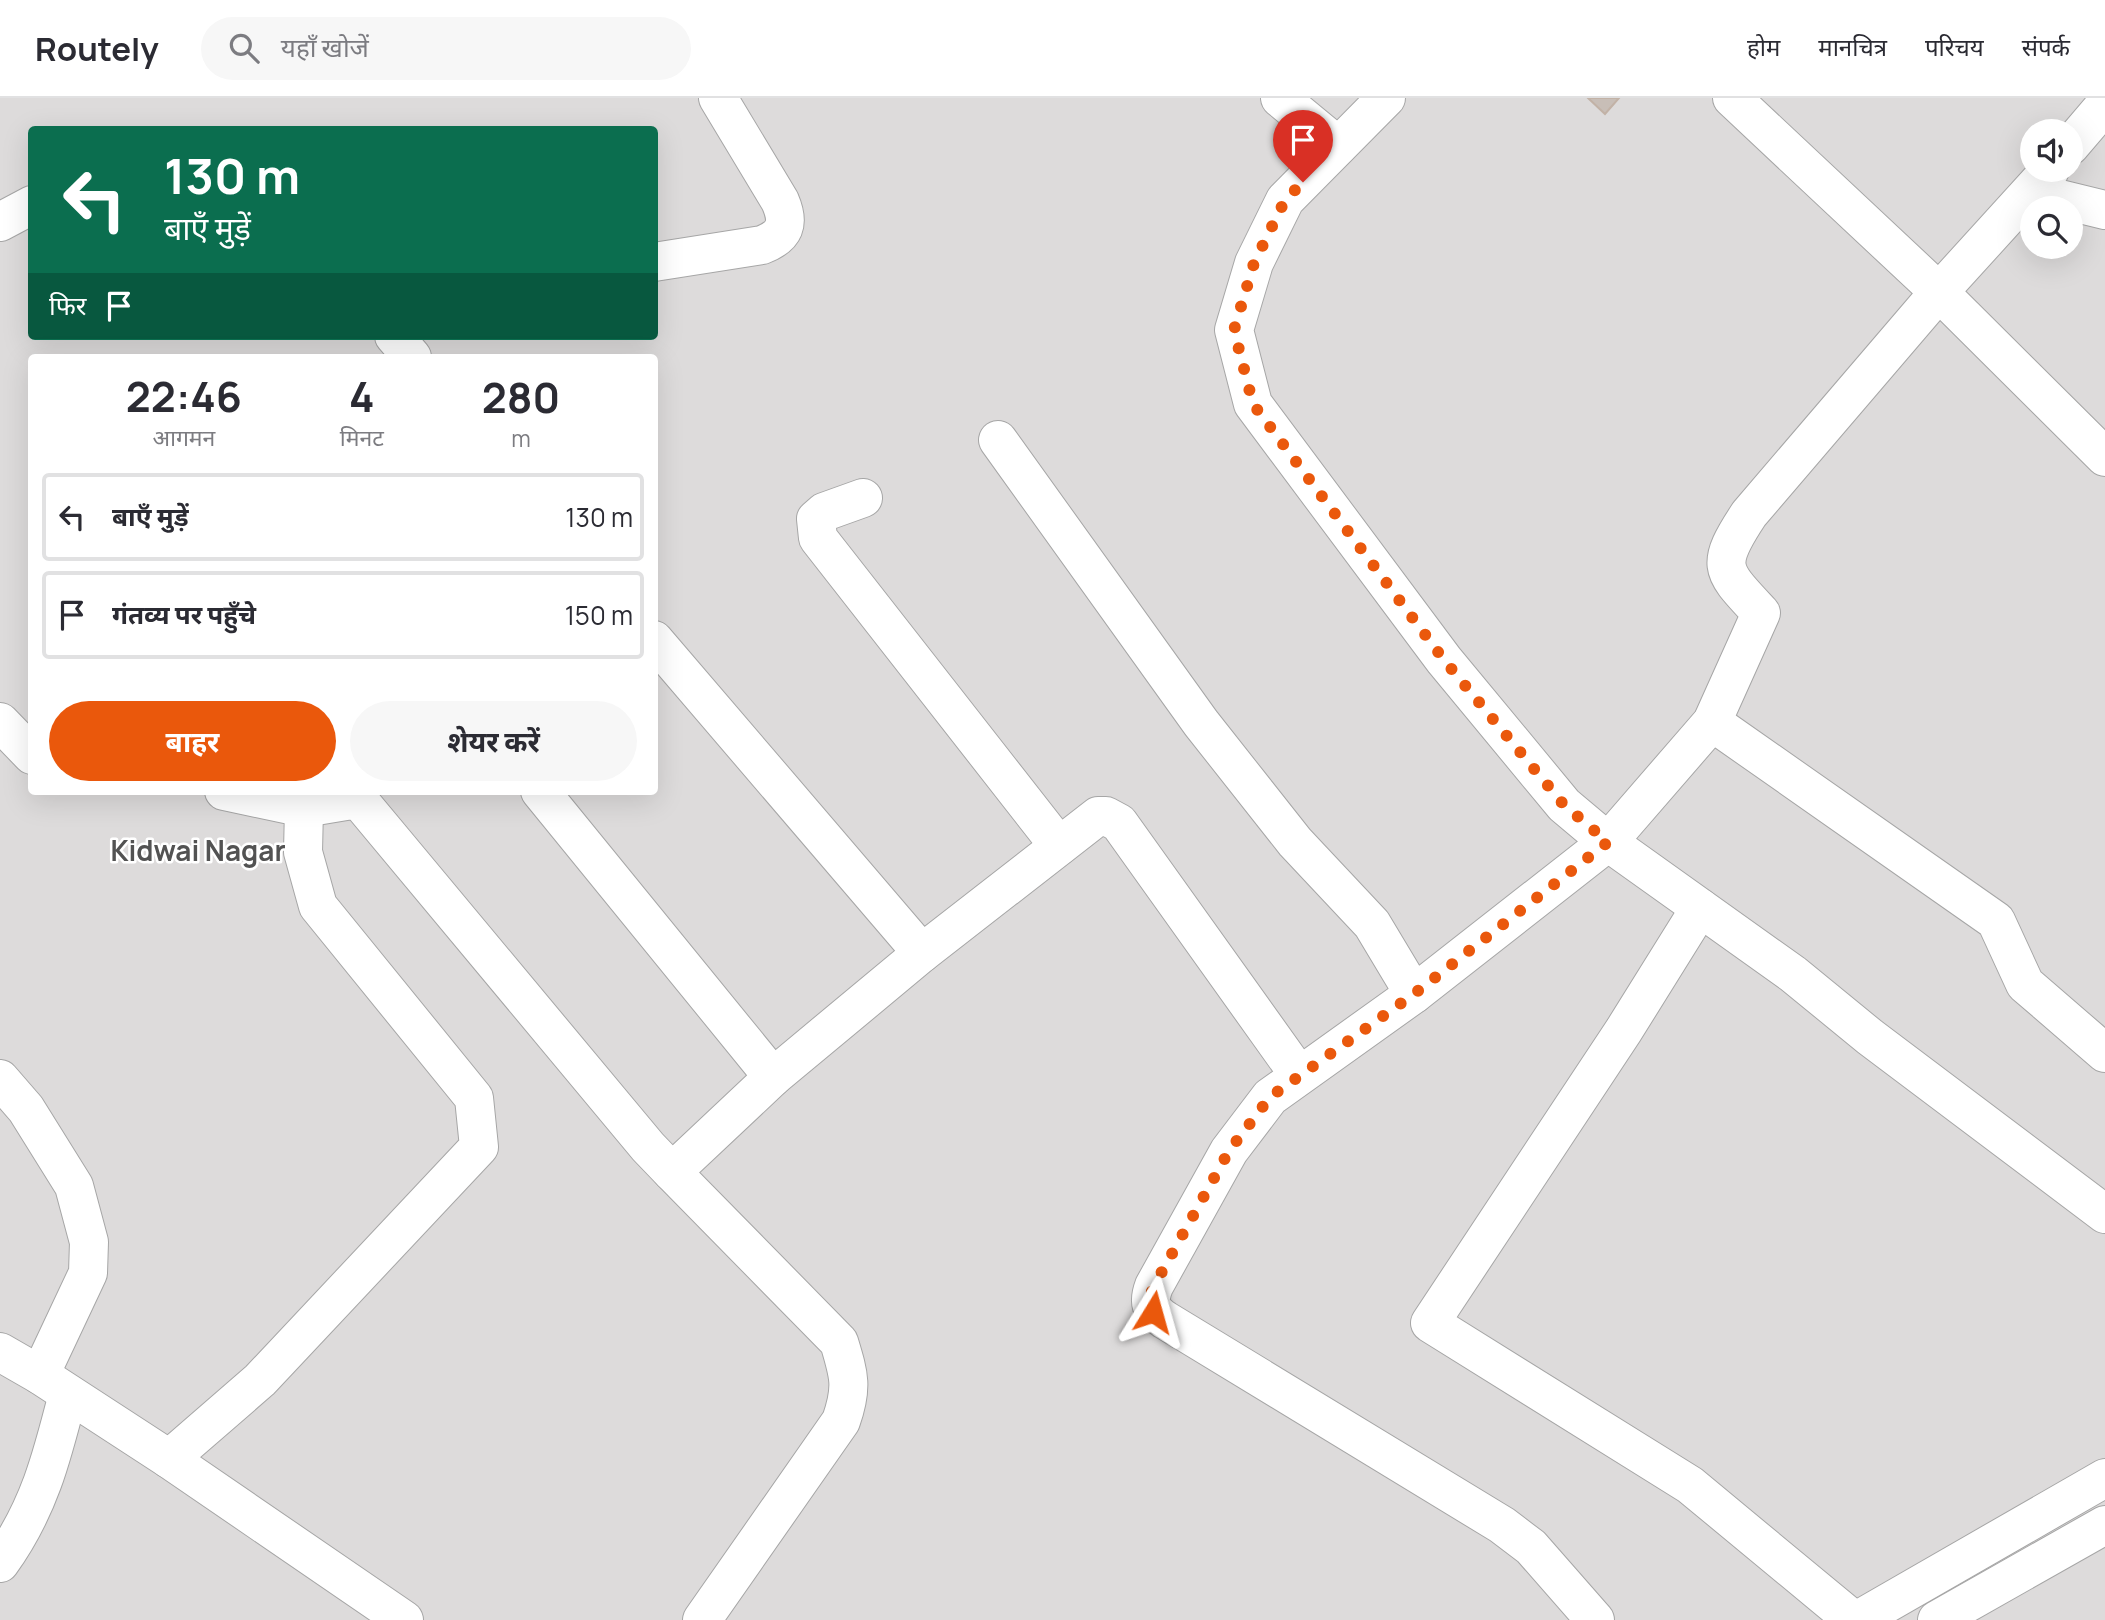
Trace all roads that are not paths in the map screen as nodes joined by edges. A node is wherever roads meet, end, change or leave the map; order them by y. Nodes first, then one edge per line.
1 (1280, 98) edge
2 (1386, 98) edge
3 (1732, 98) edge
4 (732, 103) edge
5 (2105, 105) edge
6 (2083, 131) edge
7 (1338, 146) junction
8 (2040, 182) edge
9 (2043, 182) edge
10 (28, 207) edge
11 (2105, 210) edge
12 (0, 222) edge
13 (658, 261) edge
14 (1939, 292) junction
15 (397, 340) edge
16 (409, 354) edge
17 (998, 440) dead end
18 (2105, 457) edge
19 (863, 498) dead end
20 (658, 645) edge
21 (0, 722) edge
22 (1712, 722) junction
23 (28, 751) edge
24 (256, 795) edge
25 (543, 795) edge
26 (297, 800) edge
27 (1608, 842) junction
28 (1059, 846) junction
29 (1700, 908) junction
30 (922, 953) junction
31 (1414, 994) junction
32 (2105, 1053) edge
33 (1299, 1075) junction
34 (773, 1077) junction
35 (0, 1079) edge
36 (672, 1172) junction
37 (2105, 1214) edge
38 (0, 1352) edge
39 (54, 1384) junction
40 (169, 1459) junction
41 (2105, 1478) edge
42 (2072, 1497) junction
43 (2097, 1529) edge
44 (0, 1563) edge
45 (1941, 1572) junction
46 (1950, 1612) edge
47 (404, 1620) edge
48 (702, 1620) edge
49 (1594, 1620) edge
50 (1856, 1620) edge

1 - 7 street
2 - 7 street
3 - 14 street
4 - 13 street
5 - 6 street
7 - 27 street
8 - 14 street
9 - 11 street
10 - 12 street
14 - 18 street
14 - 22 street
15 - 16 street
17 - 31 street
19 - 28 street
20 - 30 street
21 - 23 street
22 - 27 street
22 - 32 street
24 - 26 street
25 - 34 street
26 - 36 street
26 - 40 street
27 - 29 street
27 - 31 street
28 - 30 street
28 - 33 street
29 - 37 street
29 - 50 street
30 - 34 street
31 - 33 street
33 - 49 street
34 - 36 street
35 - 39 street
36 - 48 street
38 - 39 street
39 - 40 street
39 - 44 street
40 - 47 street
41 - 42 street
42 - 43 street
42 - 45 street
43 - 46 street
45 - 46 street
45 - 50 street

